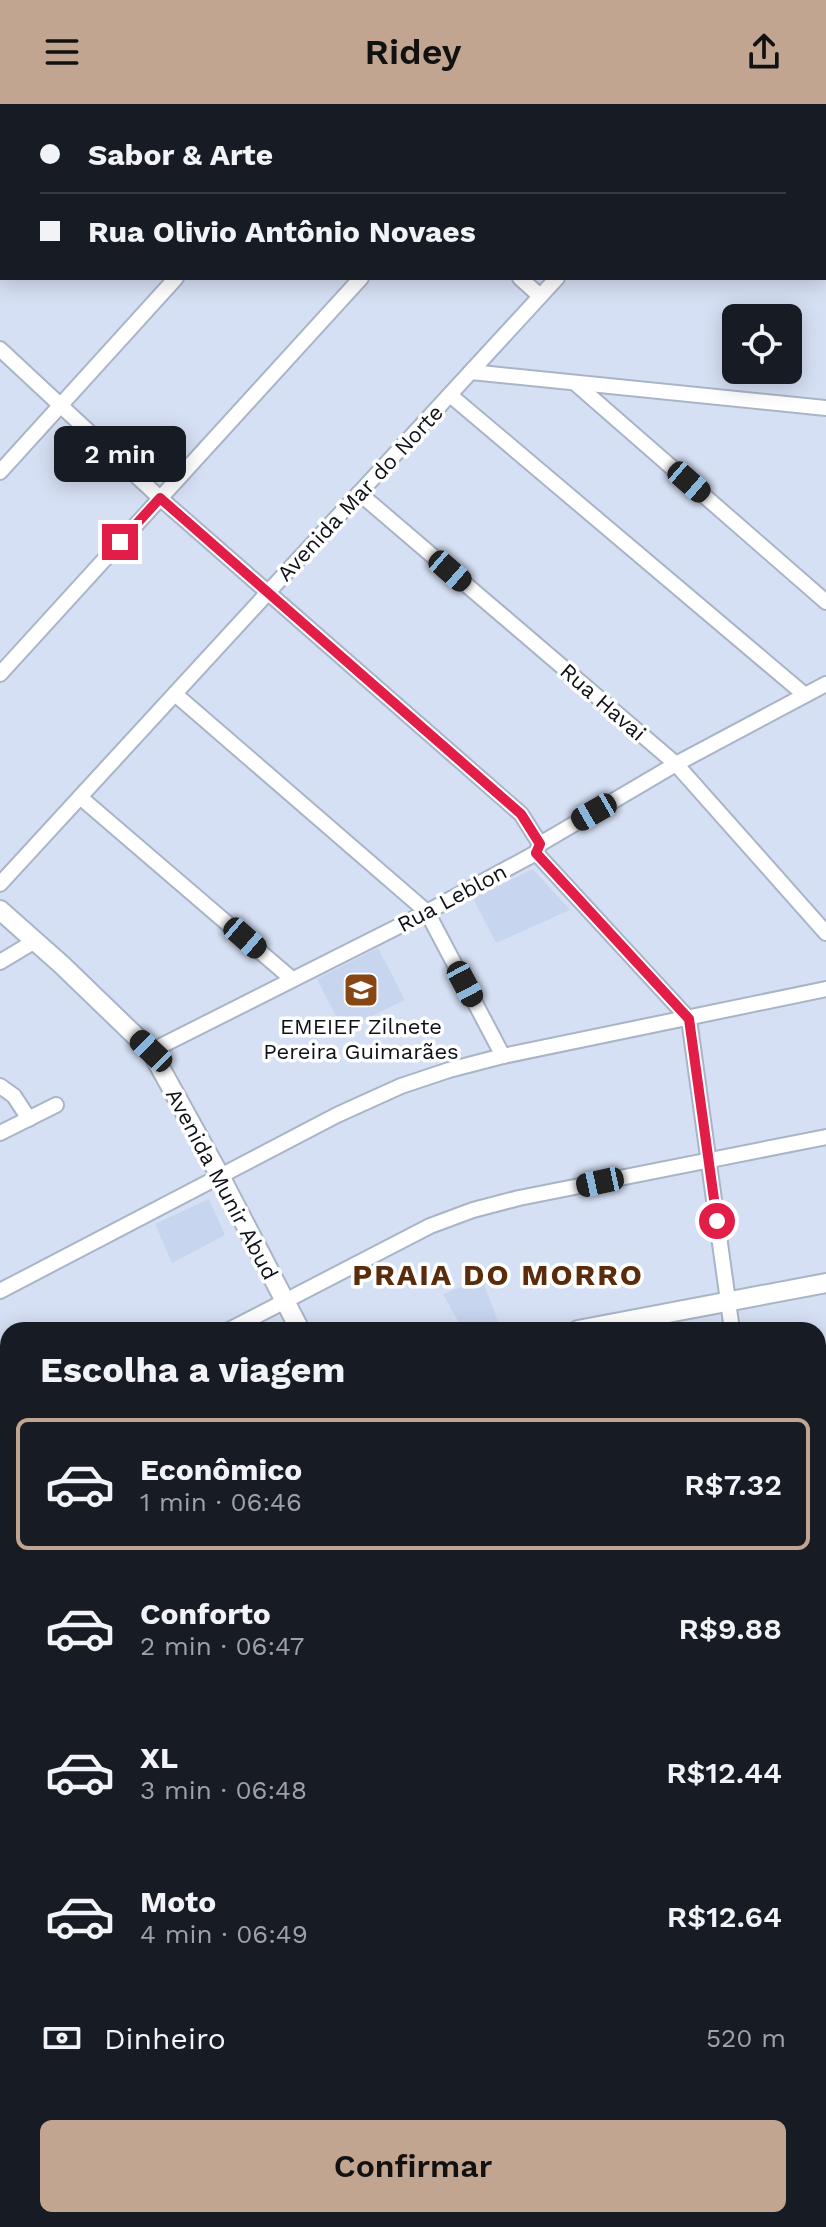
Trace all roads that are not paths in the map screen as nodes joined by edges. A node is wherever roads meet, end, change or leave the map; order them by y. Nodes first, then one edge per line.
1 (174, 280) edge
2 (359, 280) edge
3 (522, 280) edge
4 (555, 280) edge
5 (540, 296) junction
6 (0, 349) edge
7 (471, 372) junction
8 (574, 383) junction
9 (450, 395) junction
10 (60, 405) junction
11 (826, 408) edge
12 (0, 472) edge
13 (359, 493) junction
14 (160, 498) junction
15 (268, 593) junction
16 (826, 602) edge
17 (0, 674) edge
18 (826, 684) edge
19 (175, 694) junction
20 (805, 695) junction
21 (676, 764) junction
22 (80, 797) junction
23 (538, 849) junction
24 (0, 884) edge
25 (0, 910) edge
26 (427, 912) junction
27 (826, 933) edge
28 (35, 941) junction
29 (0, 962) edge
30 (292, 979) junction
31 (826, 989) edge
32 (689, 1019) junction
33 (151, 1051) junction
34 (503, 1056) junction
35 (0, 1086) edge
36 (56, 1105) dead end
37 (29, 1119) junction
38 (0, 1133) edge
39 (826, 1137) edge
40 (709, 1160) junction
41 (220, 1176) junction
42 (826, 1283) edge
43 (0, 1291) edge
44 (285, 1301) junction
45 (729, 1303) junction
46 (244, 1322) edge
47 (296, 1322) edge
48 (616, 1322) edge
49 (731, 1322) edge

1 - 10 street
2 - 14 street
3 - 5 street
4 - 5 street, Avenida Mar do Norte
5 - 7 street, Avenida Mar do Norte
6 - 10 street
7 - 8 street
7 - 9 street, Avenida Mar do Norte
8 - 11 street
8 - 16 street
9 - 13 street, Avenida Mar do Norte
9 - 20 street
10 - 12 street
10 - 14 street
13 - 15 street, Avenida Mar do Norte
13 - 21 street, Rua Havai
14 - 15 street
14 - 17 street
15 - 19 street, Avenida Mar do Norte
15 - 23 street
18 - 20 street, Rua Leblon
19 - 22 street, Avenida Mar do Norte
19 - 26 street
20 - 21 street, Rua Leblon
21 - 23 street, Rua Leblon
21 - 27 street, Rua Havai
22 - 24 street, Avenida Mar do Norte
22 - 30 street
23 - 26 street, Rua Leblon
23 - 32 street
25 - 28 street, Avenida Munir Abud
26 - 30 street, Rua Leblon
26 - 34 street
28 - 29 street
28 - 33 street, Avenida Munir Abud
30 - 33 street, Rua Leblon
31 - 32 street
32 - 34 street
32 - 40 street
33 - 41 street, Avenida Munir Abud
34 - 41 street
35 - 37 street
36 - 37 street
37 - 38 street
39 - 40 street
40 - 44 street
40 - 45 street
41 - 43 street
41 - 44 street, Avenida Munir Abud
42 - 45 street
44 - 46 street
44 - 47 street, Avenida Munir Abud
45 - 48 street
45 - 49 street

